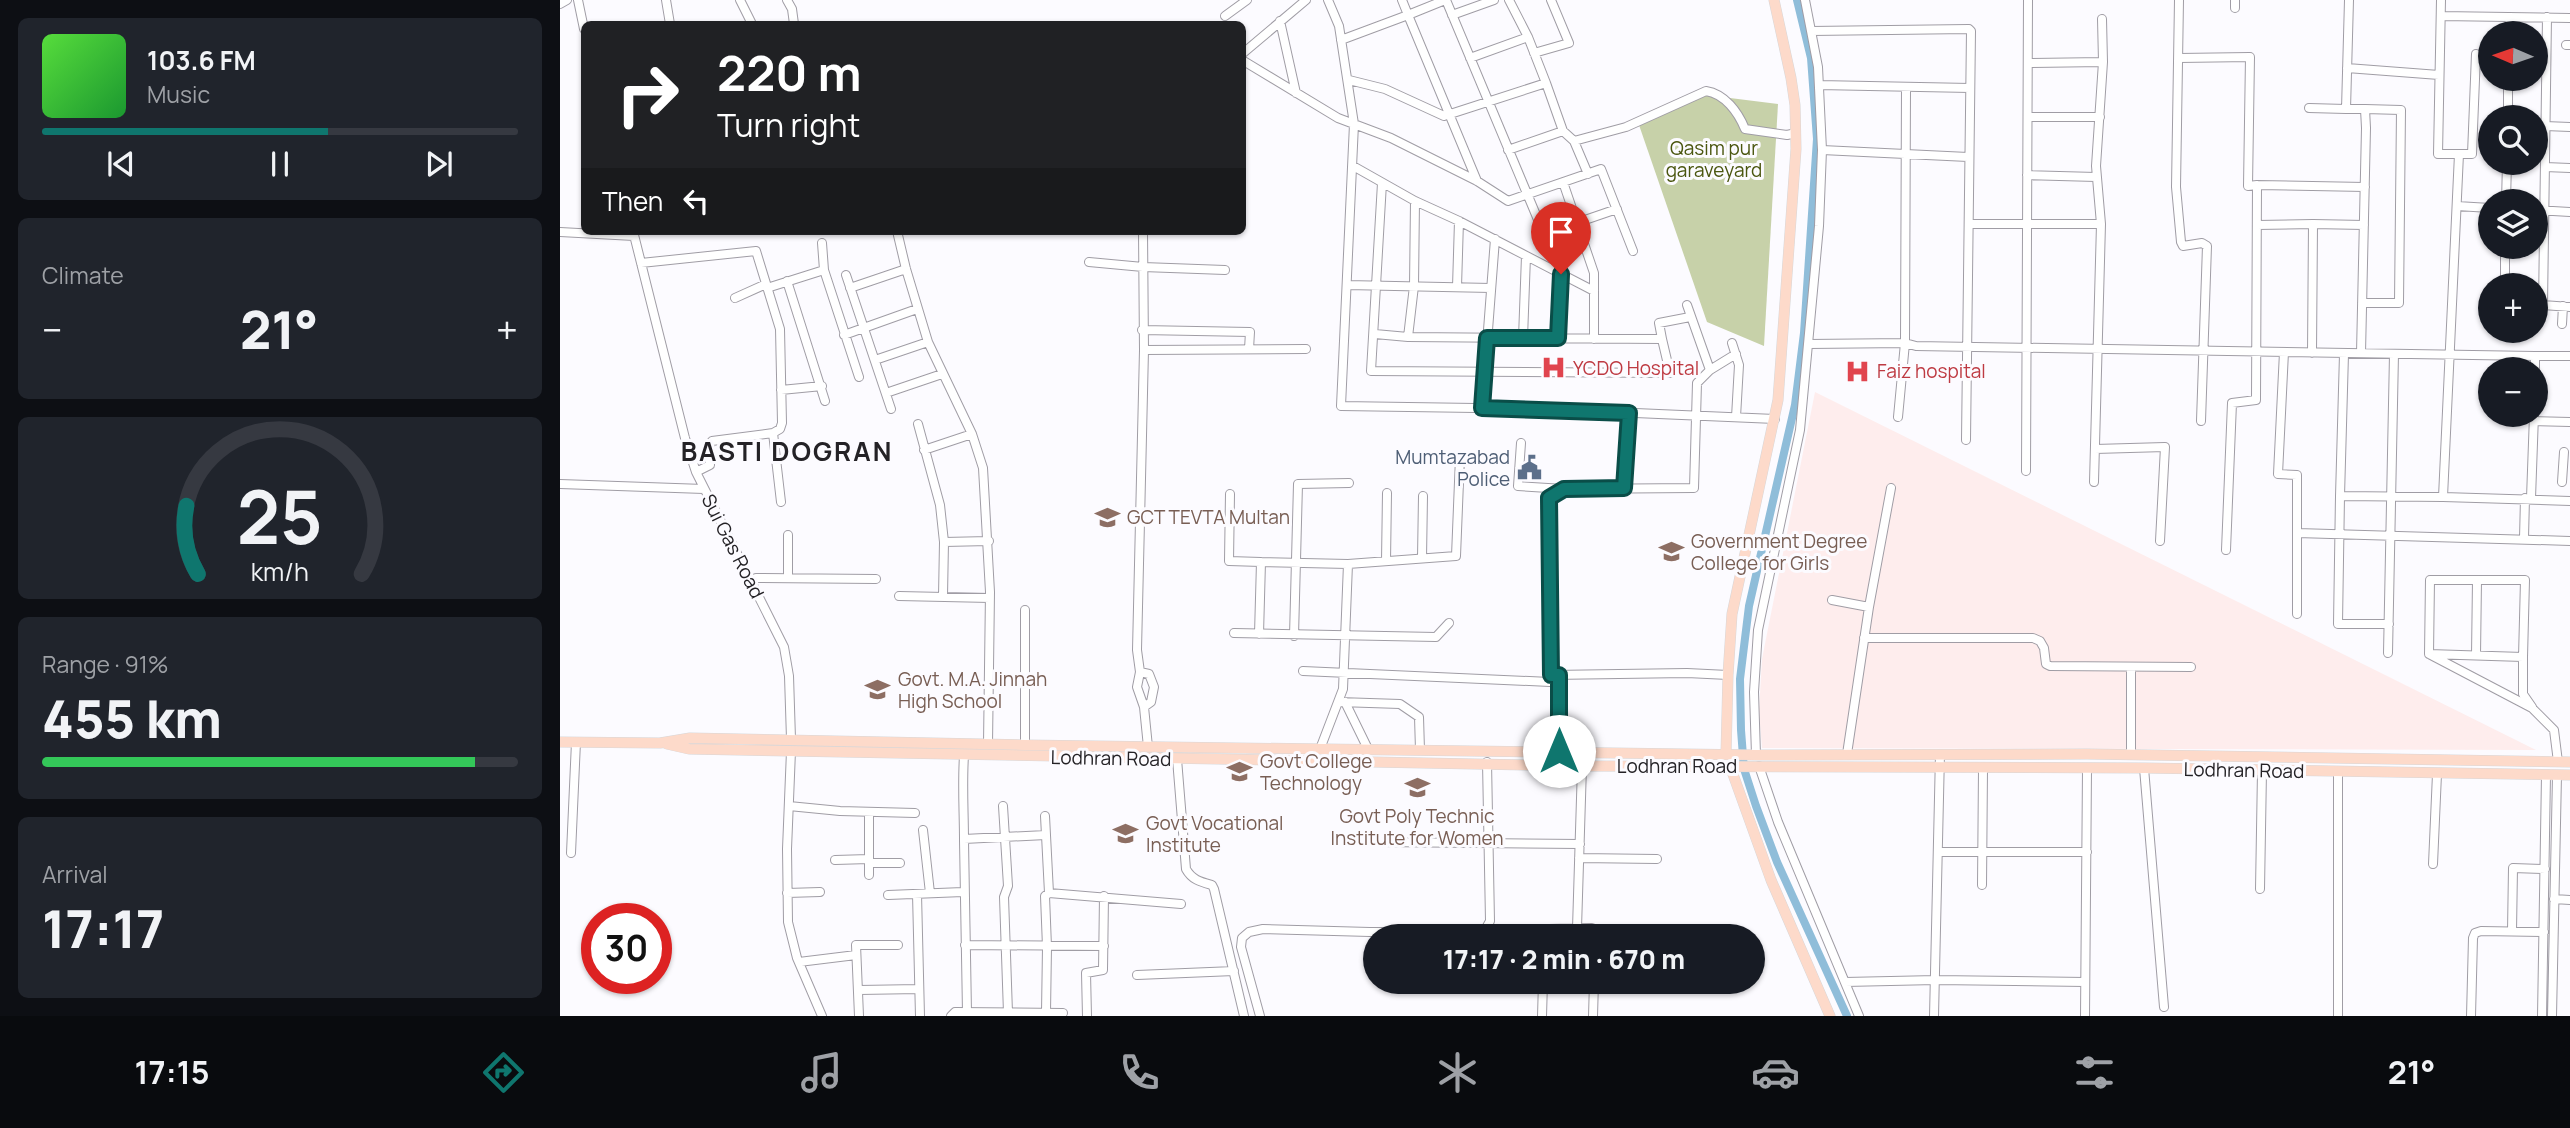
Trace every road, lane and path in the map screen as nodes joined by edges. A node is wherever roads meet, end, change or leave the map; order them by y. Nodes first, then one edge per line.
1 (567, 0) edge
2 (578, 0) edge
3 (666, 0) edge
4 (740, 0) edge
5 (788, 0) edge
6 (1306, 0) edge
7 (1328, 0) edge
8 (1402, 0) edge
9 (1445, 0) edge
10 (1494, 0) edge
11 (1509, 0) edge
12 (1551, 0) edge
13 (1774, 0) edge
14 (1805, 0) edge
15 (2028, 0) edge
16 (2179, 0) edge
17 (2349, 0) edge
18 (2441, 0) edge
19 (1242, 1) edge
20 (560, 4) edge
21 (1408, 15) junction
22 (1452, 15) junction
23 (1225, 16) dead end
24 (2441, 16) junction
25 (2510, 17) junction
26 (2547, 17) junction
27 (2570, 18) edge
28 (2102, 19) dead end
29 (1280, 20) junction
30 (582, 21) edge
31 (670, 21) edge
32 (750, 21) edge
33 (794, 21) edge
34 (2510, 21) edge
35 (1811, 31) junction
36 (1528, 37) junction
37 (1341, 40) junction
38 (1246, 50) edge
39 (1534, 53) junction
40 (2476, 54) dead end
41 (1470, 58) junction
42 (2179, 58) junction
43 (1246, 62) edge
44 (2103, 62) junction
45 (2028, 63) junction
46 (2347, 68) junction
47 (2440, 75) junction
48 (1349, 80) junction
49 (1546, 83) junction
50 (1819, 85) junction
51 (1906, 88) junction
52 (1970, 88) junction
53 (1296, 93) junction
54 (1488, 102) junction
55 (2545, 105) edge
56 (2309, 108) dead end
57 (2346, 108) junction
58 (2365, 109) junction
59 (1449, 114) junction
60 (2029, 117) junction
61 (2100, 117) junction
62 (1354, 124) junction
63 (2548, 126) edge
64 (2570, 127) edge
65 (1563, 131) junction
66 (1796, 133) junction
67 (1574, 141) junction
68 (1508, 150) junction
69 (1822, 150) junction
70 (2459, 154) junction
71 (1906, 155) junction
72 (1968, 157) junction
73 (1353, 166) junction
74 (2548, 167) edge
75 (2570, 168) edge
76 (1588, 174) junction
77 (2027, 175) junction
78 (2096, 177) junction
79 (1477, 181) junction
80 (1563, 182) junction
81 (1382, 183) junction
82 (2257, 185) junction
83 (2365, 187) junction
84 (1527, 195) junction
85 (1415, 201) junction
86 (2457, 206) junction
87 (2478, 207) edge
88 (1617, 209) junction
89 (2548, 211) edge
90 (2570, 212) edge
91 (1459, 221) junction
92 (1577, 223) junction
93 (1970, 224) junction
94 (2026, 224) junction
95 (2101, 224) junction
96 (2314, 224) junction
97 (2257, 225) junction
98 (2364, 225) junction
99 (560, 232) edge
100 (581, 233) edge
101 (634, 235) edge
102 (898, 235) edge
103 (1143, 235) edge
104 (1494, 239) junction
105 (822, 243) dead end
106 (1633, 251) dead end
107 (1526, 256) junction
108 (1090, 262) dead end
109 (641, 263) junction
110 (1143, 267) junction
111 (906, 269) junction
112 (824, 270) junction
113 (1225, 270) dead end
114 (1561, 274) junction
115 (846, 275) dead end
116 (787, 281) junction
117 (1347, 285) junction
118 (767, 286) junction
119 (1377, 286) junction
120 (1414, 286) junction
121 (1457, 287) junction
122 (850, 288) junction
123 (1491, 288) junction
124 (1594, 291) junction
125 (735, 298) dead end
126 (2362, 303) junction
127 (1687, 305) dead end
128 (2548, 306) edge
129 (2566, 307) edge
130 (917, 309) junction
131 (1690, 317) junction
132 (2562, 324) dead end
133 (864, 328) junction
134 (1142, 330) junction
135 (1375, 334) junction
136 (844, 335) junction
137 (1408, 337) junction
138 (1487, 338) junction
139 (1522, 338) junction
140 (1558, 338) junction
141 (1594, 339) junction
142 (1662, 339) junction
143 (928, 342) junction
144 (1732, 343) dead end
145 (1810, 344) junction
146 (1905, 344) junction
147 (1968, 347) junction
148 (2026, 348) junction
149 (1249, 349) junction
150 (1306, 349) dead end
151 (2096, 349) junction
152 (2204, 349) junction
153 (1143, 350) junction
154 (2256, 351) junction
155 (2284, 352) junction
156 (2312, 353) junction
157 (2361, 353) junction
158 (2344, 354) junction
159 (2395, 354) junction
160 (2449, 354) junction
161 (1736, 355) junction
162 (2535, 355) joint
163 (2570, 356) edge
164 (875, 360) junction
165 (1710, 370) junction
166 (1485, 372) junction
167 (942, 374) junction
168 (859, 377) dead end
169 (822, 386) junction
170 (781, 390) junction
171 (886, 393) junction
172 (825, 401) dead end
173 (1482, 408) junction
174 (891, 409) dead end
175 (1629, 413) junction
176 (1695, 416) junction
177 (1736, 417) junction
178 (1898, 417) dead end
179 (1775, 419) junction
180 (2548, 420) edge
181 (2201, 421) dead end
182 (2570, 422) edge
183 (918, 424) dead end
184 (2533, 427) edge
185 (774, 433) junction
186 (972, 434) junction
187 (1966, 440) dead end
188 (1521, 443) dead end
189 (2095, 449) junction
190 (924, 450) junction
191 (2564, 452) dead end
192 (1460, 457) dead end
193 (2567, 464) edge
194 (2026, 471) dead end
195 (696, 472) junction
196 (2094, 482) dead end
197 (2562, 482) dead end
198 (1349, 483) dead end
199 (560, 484) edge
200 (1624, 488) junction
201 (1891, 488) dead end
202 (704, 489) junction
203 (1564, 489) junction
204 (1387, 493) dead end
205 (1230, 494) dead end
206 (1423, 496) dead end
207 (2340, 496) junction
208 (2390, 496) junction
209 (2443, 497) junction
210 (2528, 498) junction
211 (2570, 501) edge
212 (781, 502) dead end
213 (2297, 533) junction
214 (2339, 533) junction
215 (2390, 534) junction
216 (788, 535) dead end
217 (2524, 538) junction
218 (989, 541) junction
219 (2160, 541) dead end
220 (2570, 541) edge
221 (944, 542) junction
222 (2226, 550) dead end
223 (1422, 558) junction
224 (1386, 561) junction
225 (1261, 562) junction
226 (1296, 563) junction
227 (1348, 564) junction
228 (788, 578) junction
229 (876, 579) dead end
230 (750, 580) junction
231 (2477, 580) junction
232 (899, 596) dead end
233 (943, 596) junction
234 (990, 598) junction
235 (1832, 600) dead end
236 (1869, 607) junction
237 (1025, 610) dead end
238 (2297, 614) dead end
239 (1449, 623) dead end
240 (2389, 624) junction
241 (1234, 633) dead end
242 (1259, 634) junction
243 (1294, 636) junction
244 (1345, 636) junction
245 (1864, 638) junction
246 (2388, 653) dead end
247 (2429, 654) junction
248 (2476, 655) junction
249 (2523, 657) junction
250 (2131, 667) junction
251 (2192, 667) dead end
252 (1140, 671) junction
253 (1303, 671) dead end
254 (1343, 673) junction
255 (1555, 675) junction
256 (1727, 675) junction
257 (1342, 702) junction
258 (1144, 707) junction
259 (2532, 708) junction
260 (791, 739) junction
261 (560, 742) edge
262 (576, 742) junction
263 (660, 743) junction
264 (988, 744) junction
265 (1025, 745) junction
266 (1148, 747) junction
267 (1320, 749) junction
268 (1368, 749) junction
269 (1420, 750) junction
270 (791, 751) junction
271 (1559, 751) junction
272 (1730, 754) junction
273 (1847, 754) junction
274 (1940, 754) junction
275 (964, 755) junction
276 (1756, 755) junction
277 (2131, 755) junction
278 (1177, 759) junction
279 (1487, 762) junction
280 (2557, 762) junction
281 (2570, 762) edge
282 (1558, 765) junction
283 (1582, 766) junction
284 (1733, 766) junction
285 (1759, 766) junction
286 (2144, 768) junction
287 (1940, 769) junction
288 (1983, 769) junction
289 (2087, 769) junction
290 (2262, 771) junction
291 (2338, 772) junction
292 (2437, 774) junction
293 (2552, 775) junction
294 (2570, 775) edge
295 (789, 806) junction
296 (1003, 806) dead end
297 (869, 812) junction
298 (915, 813) dead end
299 (1045, 816) dead end
300 (923, 830) dead end
301 (1046, 835) junction
302 (1006, 836) junction
303 (964, 839) junction
304 (1377, 842) dead end
305 (1488, 843) junction
306 (1580, 844) junction
307 (1939, 852) junction
308 (1983, 852) junction
309 (2087, 852) junction
310 (571, 853) dead end
311 (1579, 858) junction
312 (1657, 859) dead end
313 (835, 860) dead end
314 (869, 861) junction
315 (900, 863) dead end
316 (2433, 864) dead end
317 (2545, 869) junction
318 (869, 876) dead end
319 (1982, 885) dead end
320 (2260, 889) dead end
321 (820, 892) dead end
322 (963, 892) junction
323 (787, 893) junction
324 (930, 893) junction
325 (1049, 893) junction
326 (917, 894) junction
327 (888, 895) dead end
328 (1104, 897) junction
329 (2554, 899) junction
330 (2570, 900) edge
331 (1181, 904) dead end
332 (1489, 924) edge
333 (1577, 924) edge
334 (2512, 931) junction
335 (1363, 932) edge
336 (2544, 932) junction
337 (898, 945) dead end
338 (965, 945) junction
339 (1005, 946) junction
340 (1104, 946) junction
341 (1047, 947) junction
342 (856, 955) junction
343 (799, 962) junction
344 (1234, 971) junction
345 (1137, 975) dead end
346 (1936, 980) junction
347 (1845, 982) junction
348 (2085, 982) junction
349 (919, 989) junction
350 (859, 990) junction
351 (1543, 994) edge
352 (1594, 994) edge
353 (2164, 1007) dead end
354 (1046, 1012) junction
355 (967, 1013) junction
356 (1007, 1013) junction
357 (1063, 1013) dead end
358 (822, 1016) edge
359 (859, 1016) edge
360 (920, 1016) edge
361 (951, 1016) edge
362 (1087, 1016) edge
363 (1244, 1016) edge
364 (1260, 1016) edge
365 (1542, 1016) edge
366 (1593, 1016) edge
367 (1829, 1016) edge
368 (1859, 1016) edge
369 (1934, 1016) edge
370 (2085, 1016) edge
371 (2338, 1016) edge
372 (2471, 1016) edge
373 (2542, 1016) edge
374 (2552, 1016) edge

1 - 20 street
2 - 30 street
3 - 31 street
4 - 32 street
5 - 33 street
6 - 29 street
7 - 37 street
8 - 21 street
9 - 21 street
9 - 22 street
10 - 22 street
11 - 36 street
12 - 39 street
13 - 66 main road
14 - 35 street
15 - 45 street
16 - 42 street
17 - 46 street
18 - 24 street
19 - 23 street
21 - 37 street
21 - 59 street
22 - 41 street
24 - 25 street
24 - 47 street
25 - 26 street
25 - 34 street
26 - 27 street
26 - 55 street
28 - 44 street
29 - 38 street
29 - 53 street
35 - 50 street
35 - 52 street
36 - 39 street
36 - 41 street
37 - 48 street
39 - 49 street
40 - 70 street
41 - 54 street
42 - 82 street
42 - 152 street
43 - 53 street
44 - 45 street
44 - 61 street
45 - 60 street
46 - 47 street
46 - 57 street
47 - 70 street
48 - 59 street
48 - 62 street
49 - 54 street
49 - 65 street
50 - 51 street
50 - 69 street
51 - 52 street
51 - 71 street
52 - 72 street
53 - 62 street
54 - 59 street
54 - 68 street
56 - 57 street
57 - 58 street
58 - 83 street
58 - 126 street
59 - 79 street
60 - 61 street
60 - 77 street
61 - 78 street
62 - 73 street
62 - 79 street
63 - 64 street
65 - 67 street
65 - 68 street
66 - 67 street
66 - 179 main road
67 - 76 street
68 - 84 street
69 - 71 street
69 - 145 street
70 - 86 street
71 - 72 street
71 - 146 street
72 - 93 street
73 - 81 street
73 - 117 street
74 - 75 street
76 - 80 street
76 - 88 street
77 - 78 street
77 - 94 street
78 - 95 street
79 - 84 street
80 - 84 street
80 - 92 street
81 - 85 street
81 - 119 street
82 - 83 street
82 - 97 street
83 - 98 street
84 - 92 street
85 - 91 street
85 - 120 street
86 - 87 street
86 - 160 street
88 - 92 street
88 - 106 street
89 - 90 street
91 - 104 street
91 - 121 street
92 - 124 street
93 - 94 street
93 - 147 street
94 - 95 street
94 - 148 street
95 - 151 street
96 - 97 street
96 - 98 street
96 - 156 street
97 - 154 street
98 - 126 street
99 - 100 street
101 - 109 street, Sui Gas Road
102 - 111 street
103 - 110 street
104 - 107 street
104 - 123 street
105 - 112 street
107 - 114 street
107 - 139 street
108 - 110 street
109 - 118 street
109 - 195 street, Sui Gas Road
110 - 113 street
110 - 134 street
111 - 122 street
111 - 130 street
112 - 116 street
112 - 136 street
114 - 124 street
114 - 140 street
115 - 122 street
116 - 118 street
116 - 169 street
117 - 119 street
117 - 173 street
118 - 125 street
118 - 170 street
119 - 120 street
119 - 135 street
120 - 121 street
120 - 137 street
121 - 123 street
122 - 133 street
123 - 138 street
124 - 141 street
126 - 157 street
127 - 131 street
128 - 129 street
129 - 132 street
130 - 133 street
130 - 143 street
131 - 142 street
131 - 165 street
133 - 136 street
133 - 164 street
134 - 149 street
134 - 153 street
135 - 137 street
135 - 166 street
136 - 168 street
137 - 138 street
138 - 139 street
138 - 166 street
139 - 140 street
140 - 141 street
141 - 142 street
142 - 166 street
143 - 164 street
143 - 167 street
144 - 161 street
145 - 146 street
145 - 276 street
146 - 147 street
146 - 178 street
147 - 148 street
147 - 187 street
148 - 151 street
148 - 194 street
149 - 150 street
149 - 153 street
151 - 152 street
151 - 189 street
152 - 154 street
152 - 181 street
153 - 252 street
154 - 155 street
154 - 222 street
155 - 156 street
155 - 213 street
156 - 158 street
157 - 158 street
157 - 159 street
158 - 207 street
159 - 160 street
159 - 208 street
160 - 162 street
160 - 209 street
161 - 165 street
161 - 177 street
162 - 163 street
164 - 171 street
165 - 176 street
166 - 173 street
167 - 171 street
167 - 186 street
169 - 170 street
169 - 172 street
170 - 185 street
171 - 174 street
173 - 175 street
175 - 176 street
175 - 200 street
176 - 177 street
176 - 200 street
177 - 179 street
179 - 256 main road
180 - 182 street
183 - 190 street
184 - 210 street
185 - 195 street
185 - 212 street
186 - 190 street
186 - 218 street
188 - 203 street
189 - 196 street
189 - 219 street
190 - 221 street
191 - 193 street
192 - 223 street
193 - 197 street
195 - 202 street, Sui Gas Road
198 - 226 street
199 - 202 street
200 - 203 street
201 - 236 street
202 - 230 street, Sui Gas Road
203 - 255 street
204 - 224 street
205 - 225 street
206 - 223 street
207 - 208 street
207 - 214 street
208 - 209 street
208 - 215 street
209 - 210 street
210 - 211 street
210 - 217 street
213 - 214 street
213 - 238 street
214 - 215 street
214 - 240 street
215 - 217 street
215 - 240 street
216 - 228 street
217 - 220 street
218 - 221 street
218 - 234 street
221 - 233 street
223 - 224 street
224 - 227 street
225 - 226 street
225 - 242 street
226 - 227 street
226 - 243 street
227 - 244 street
228 - 229 street
228 - 230 street
230 - 260 street, Sui Gas Road
231 - 247 street
231 - 248 street
231 - 249 street
232 - 233 street
233 - 234 street
234 - 264 street
235 - 236 street
236 - 245 street
237 - 265 street
239 - 244 street
240 - 246 street
241 - 242 street
242 - 243 street
243 - 244 street
244 - 254 street
245 - 250 street
245 - 273 street
247 - 248 street
247 - 259 street
248 - 249 street
249 - 259 street
250 - 251 street
250 - 277 street
252 - 258 street
252 - 258 street
253 - 254 street
254 - 255 street
254 - 257 street
255 - 256 street
255 - 271 street
256 - 272 main road
257 - 267 street
257 - 268 street
257 - 269 street
258 - 266 street
259 - 280 street
260 - 263 main road, Lodhran Road
260 - 264 main road, Lodhran Road
261 - 262 main road, Lodhran Road
262 - 263 main road, Lodhran Road
262 - 310 street
263 - 270 main road, Lodhran Road
264 - 265 main road, Lodhran Road
265 - 266 main road, Lodhran Road
266 - 267 main road, Lodhran Road
267 - 268 main road, Lodhran Road
268 - 269 main road, Lodhran Road
269 - 271 main road, Lodhran Road
270 - 275 main road, Lodhran Road
270 - 295 street
271 - 272 main road, Lodhran Road
271 - 282 street
272 - 276 main road, Lodhran Road
273 - 274 main road, Lodhran Road
273 - 276 main road, Lodhran Road
274 - 277 main road, Lodhran Road
274 - 287 street
275 - 278 main road, Lodhran Road
275 - 303 street
277 - 280 main road, Lodhran Road
278 - 279 main road, Lodhran Road
278 - 344 street
279 - 282 main road, Lodhran Road
279 - 305 street
280 - 281 main road, Lodhran Road
282 - 283 main road, Lodhran Road
283 - 284 main road, Lodhran Road
283 - 306 street
284 - 285 main road, Lodhran Road
284 - 367 main road
285 - 287 main road, Lodhran Road
285 - 347 street
286 - 289 main road, Lodhran Road
286 - 290 main road, Lodhran Road
286 - 353 street
287 - 288 main road, Lodhran Road
287 - 307 street
288 - 289 main road, Lodhran Road
288 - 308 street
289 - 309 street
290 - 291 main road, Lodhran Road
290 - 320 street
291 - 292 main road, Lodhran Road
291 - 371 street
292 - 293 main road, Lodhran Road
292 - 316 street
293 - 294 main road, Lodhran Road
293 - 317 street
293 - 329 street
295 - 297 street
295 - 323 street
296 - 302 street
297 - 298 street
297 - 314 street
299 - 301 street
300 - 324 street
301 - 302 street
301 - 325 street
302 - 303 street
302 - 339 street
303 - 322 street
304 - 305 street
305 - 306 street
305 - 332 street
306 - 311 street
307 - 308 street
307 - 346 street
308 - 309 street
308 - 319 street
309 - 348 street
311 - 312 street
311 - 333 street
313 - 314 street
314 - 315 street
314 - 318 street
317 - 334 street
317 - 336 street
321 - 323 street
322 - 324 street
322 - 338 street
323 - 343 street
324 - 326 street
325 - 328 street
325 - 341 street
326 - 327 street
326 - 349 street
328 - 331 street
328 - 340 street
329 - 330 street
329 - 374 street
334 - 336 street
334 - 372 street
335 - 364 street
336 - 373 street
337 - 342 street
338 - 339 street
338 - 355 street
339 - 341 street
339 - 356 street
340 - 341 street
340 - 362 street
341 - 354 street
342 - 343 street
342 - 350 street
343 - 358 street
344 - 345 street
344 - 363 street
346 - 347 street
346 - 348 street
346 - 369 street
347 - 368 street
348 - 370 street
349 - 350 street
349 - 360 street
350 - 359 street
351 - 365 street
352 - 366 street
354 - 356 street
354 - 357 street
355 - 356 street
355 - 361 street

